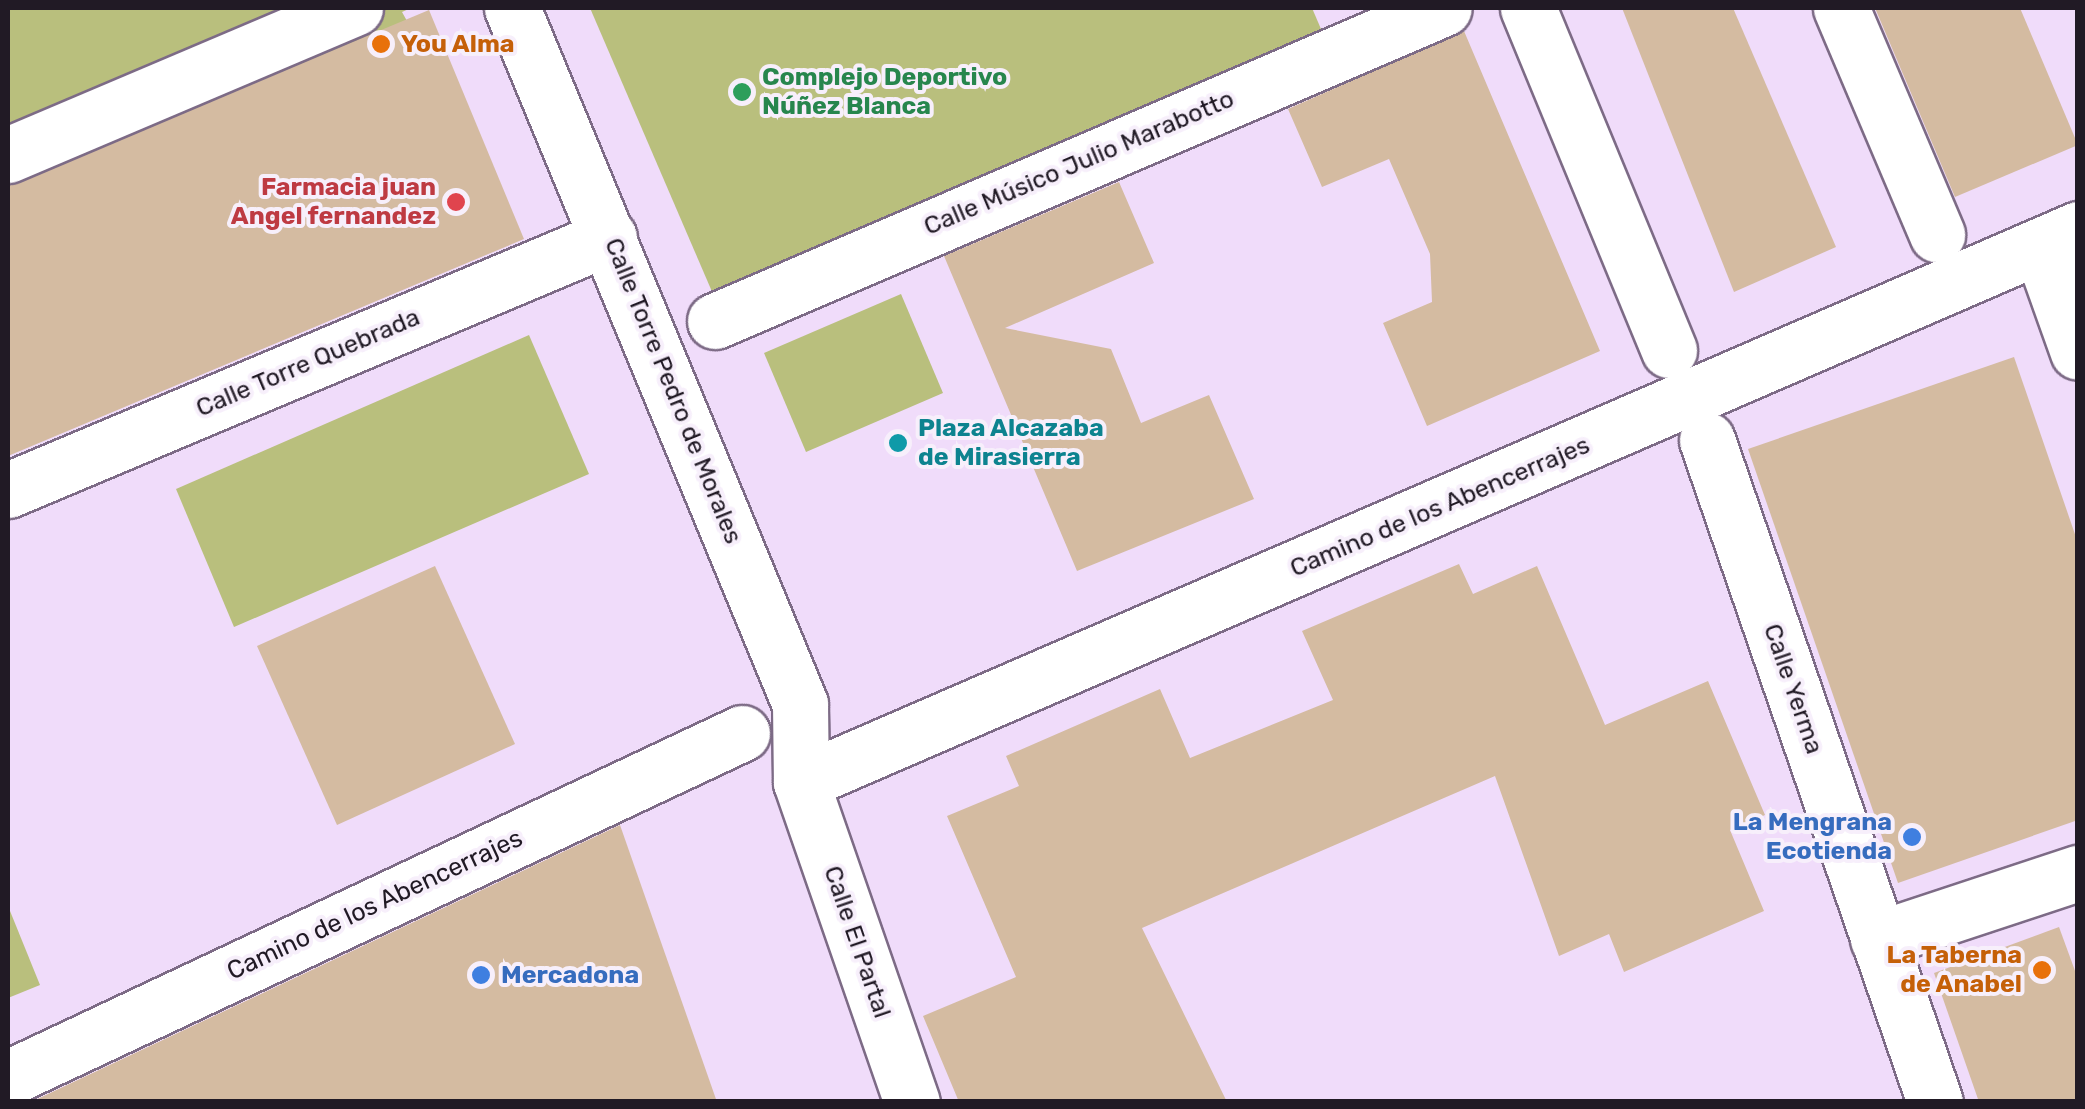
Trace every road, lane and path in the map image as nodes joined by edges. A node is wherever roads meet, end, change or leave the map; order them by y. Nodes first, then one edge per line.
1 (355, 8) edge
2 (512, 8) edge
3 (1444, 8) edge
4 (1528, 8) edge
5 (1841, 8) edge
6 (8, 155) edge
7 (1937, 234) dead end
8 (610, 237) junction
9 (2059, 238) edge
10 (715, 321) dead end
11 (1669, 350) dead end
12 (2078, 352) edge
13 (1707, 440) dead end
14 (8, 490) edge
15 (742, 732) dead end
16 (802, 782) junction
17 (2078, 873) edge
18 (1898, 933) junction
19 (8, 1078) edge
20 (912, 1102) edge
21 (1935, 1102) edge

1 - 6 street
2 - 8 street, Calle Torre Pedro de Morales
3 - 10 street, Calle Músico Julio Marabotto
4 - 11 street
5 - 7 street
8 - 14 street, Calle Torre Quebrada
8 - 16 street, Calle Torre Pedro de Morales
9 - 12 street
9 - 16 street, Camino de los Abencerrajes
13 - 18 street, Calle Yerma
15 - 19 street, Camino de los Abencerrajes
16 - 20 street, Calle El Partal
17 - 18 street
18 - 21 street, Calle Yerma

